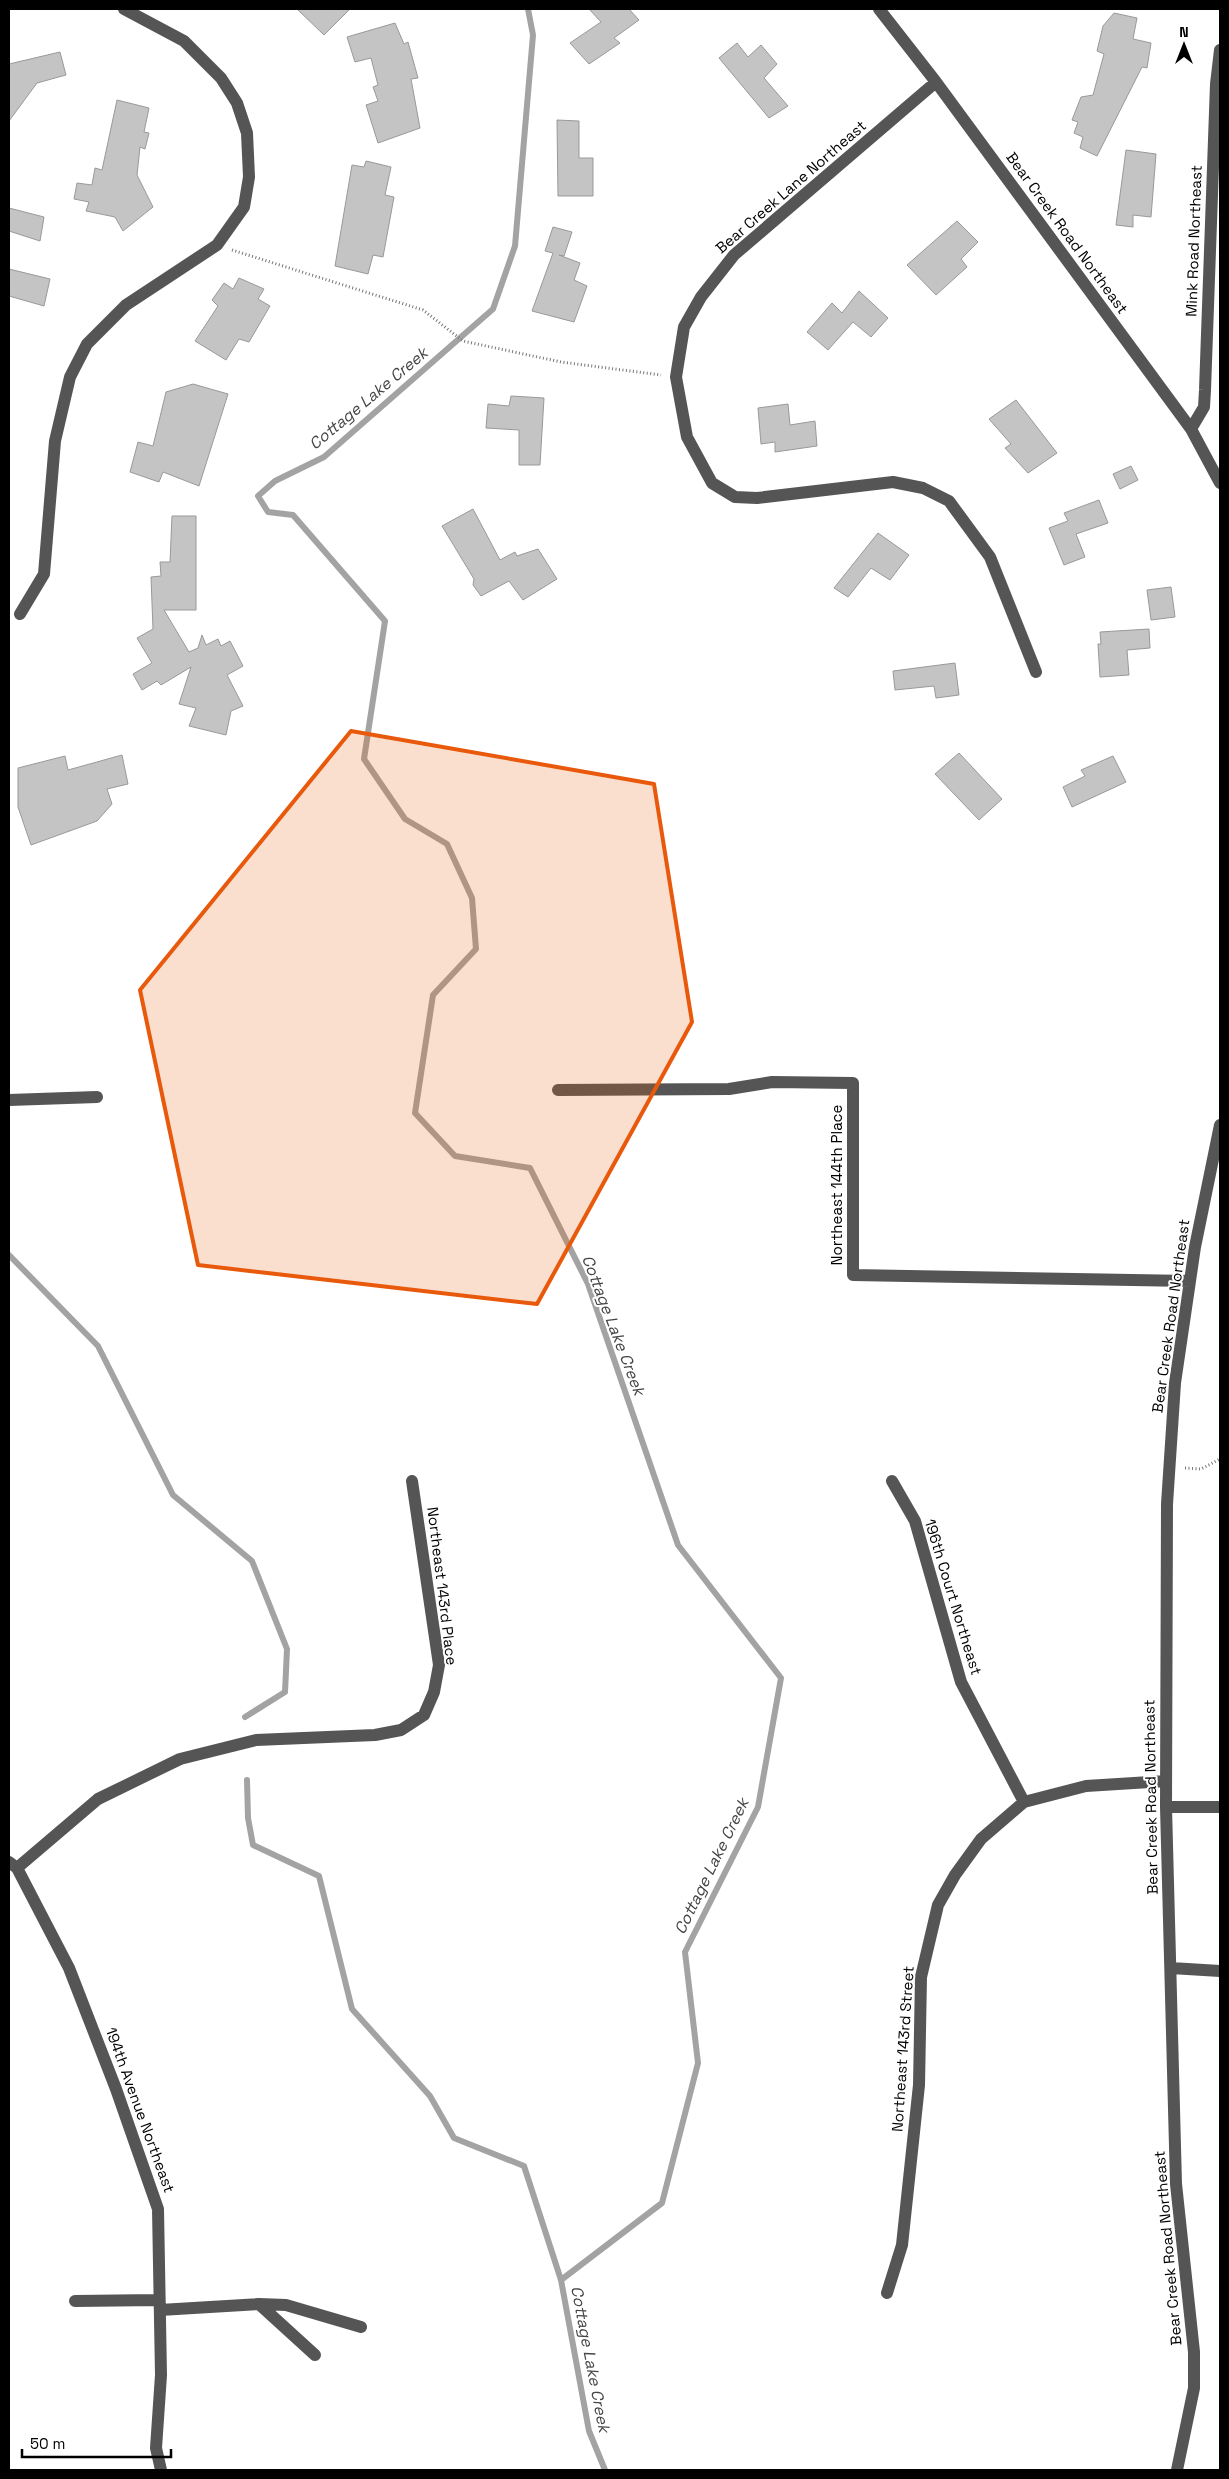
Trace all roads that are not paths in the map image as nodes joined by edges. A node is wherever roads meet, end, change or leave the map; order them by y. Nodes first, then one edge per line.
1 (124, 9) edge
2 (879, 9) edge
3 (1220, 50) edge
4 (936, 82) junction
5 (1218, 84) edge
6 (1191, 429) junction
7 (1220, 483) edge
8 (20, 614) dead end
9 (1036, 672) dead end
10 (558, 1090) dead end
11 (97, 1097) dead end
12 (9, 1100) edge
13 (1220, 1125) edge
14 (1190, 1281) junction
15 (412, 1481) dead end
16 (892, 1481) dead end
17 (1166, 1781) junction
18 (1024, 1802) junction
19 (1166, 1807) junction
20 (1220, 1807) edge
21 (13, 1865) edge
22 (1171, 1968) junction
23 (1220, 1971) edge
24 (887, 2293) dead end
25 (75, 2301) dead end
26 (259, 2304) junction
27 (159, 2305) junction
28 (361, 2327) dead end
29 (315, 2355) dead end
30 (161, 2470) edge
31 (1178, 2470) edge

1 - 8 street
2 - 4 street, Bear Creek Road Northeast
3 - 5 street, Mink Road Northeast
4 - 6 street, Bear Creek Road Northeast
4 - 9 street, Bear Creek Lane Northeast
5 - 6 street, Mink Road Northeast
6 - 7 street, Bear Creek Road Northeast
10 - 14 street, Northeast 144th Place
11 - 12 street
13 - 14 street, Bear Creek Road Northeast
14 - 17 street, Bear Creek Road Northeast
15 - 21 street, Northeast 143rd Place
16 - 18 street, 196th Court Northeast
17 - 18 street, Northeast 143rd Street
17 - 19 street, Bear Creek Road Northeast
18 - 24 street, Northeast 143rd Street
19 - 20 street
19 - 22 street, Bear Creek Road Northeast
21 - 27 street, 194th Avenue Northeast
22 - 23 street
22 - 31 street, Bear Creek Road Northeast
25 - 27 street
26 - 27 street
26 - 28 street
26 - 29 street
27 - 30 street, 194th Avenue Northeast

